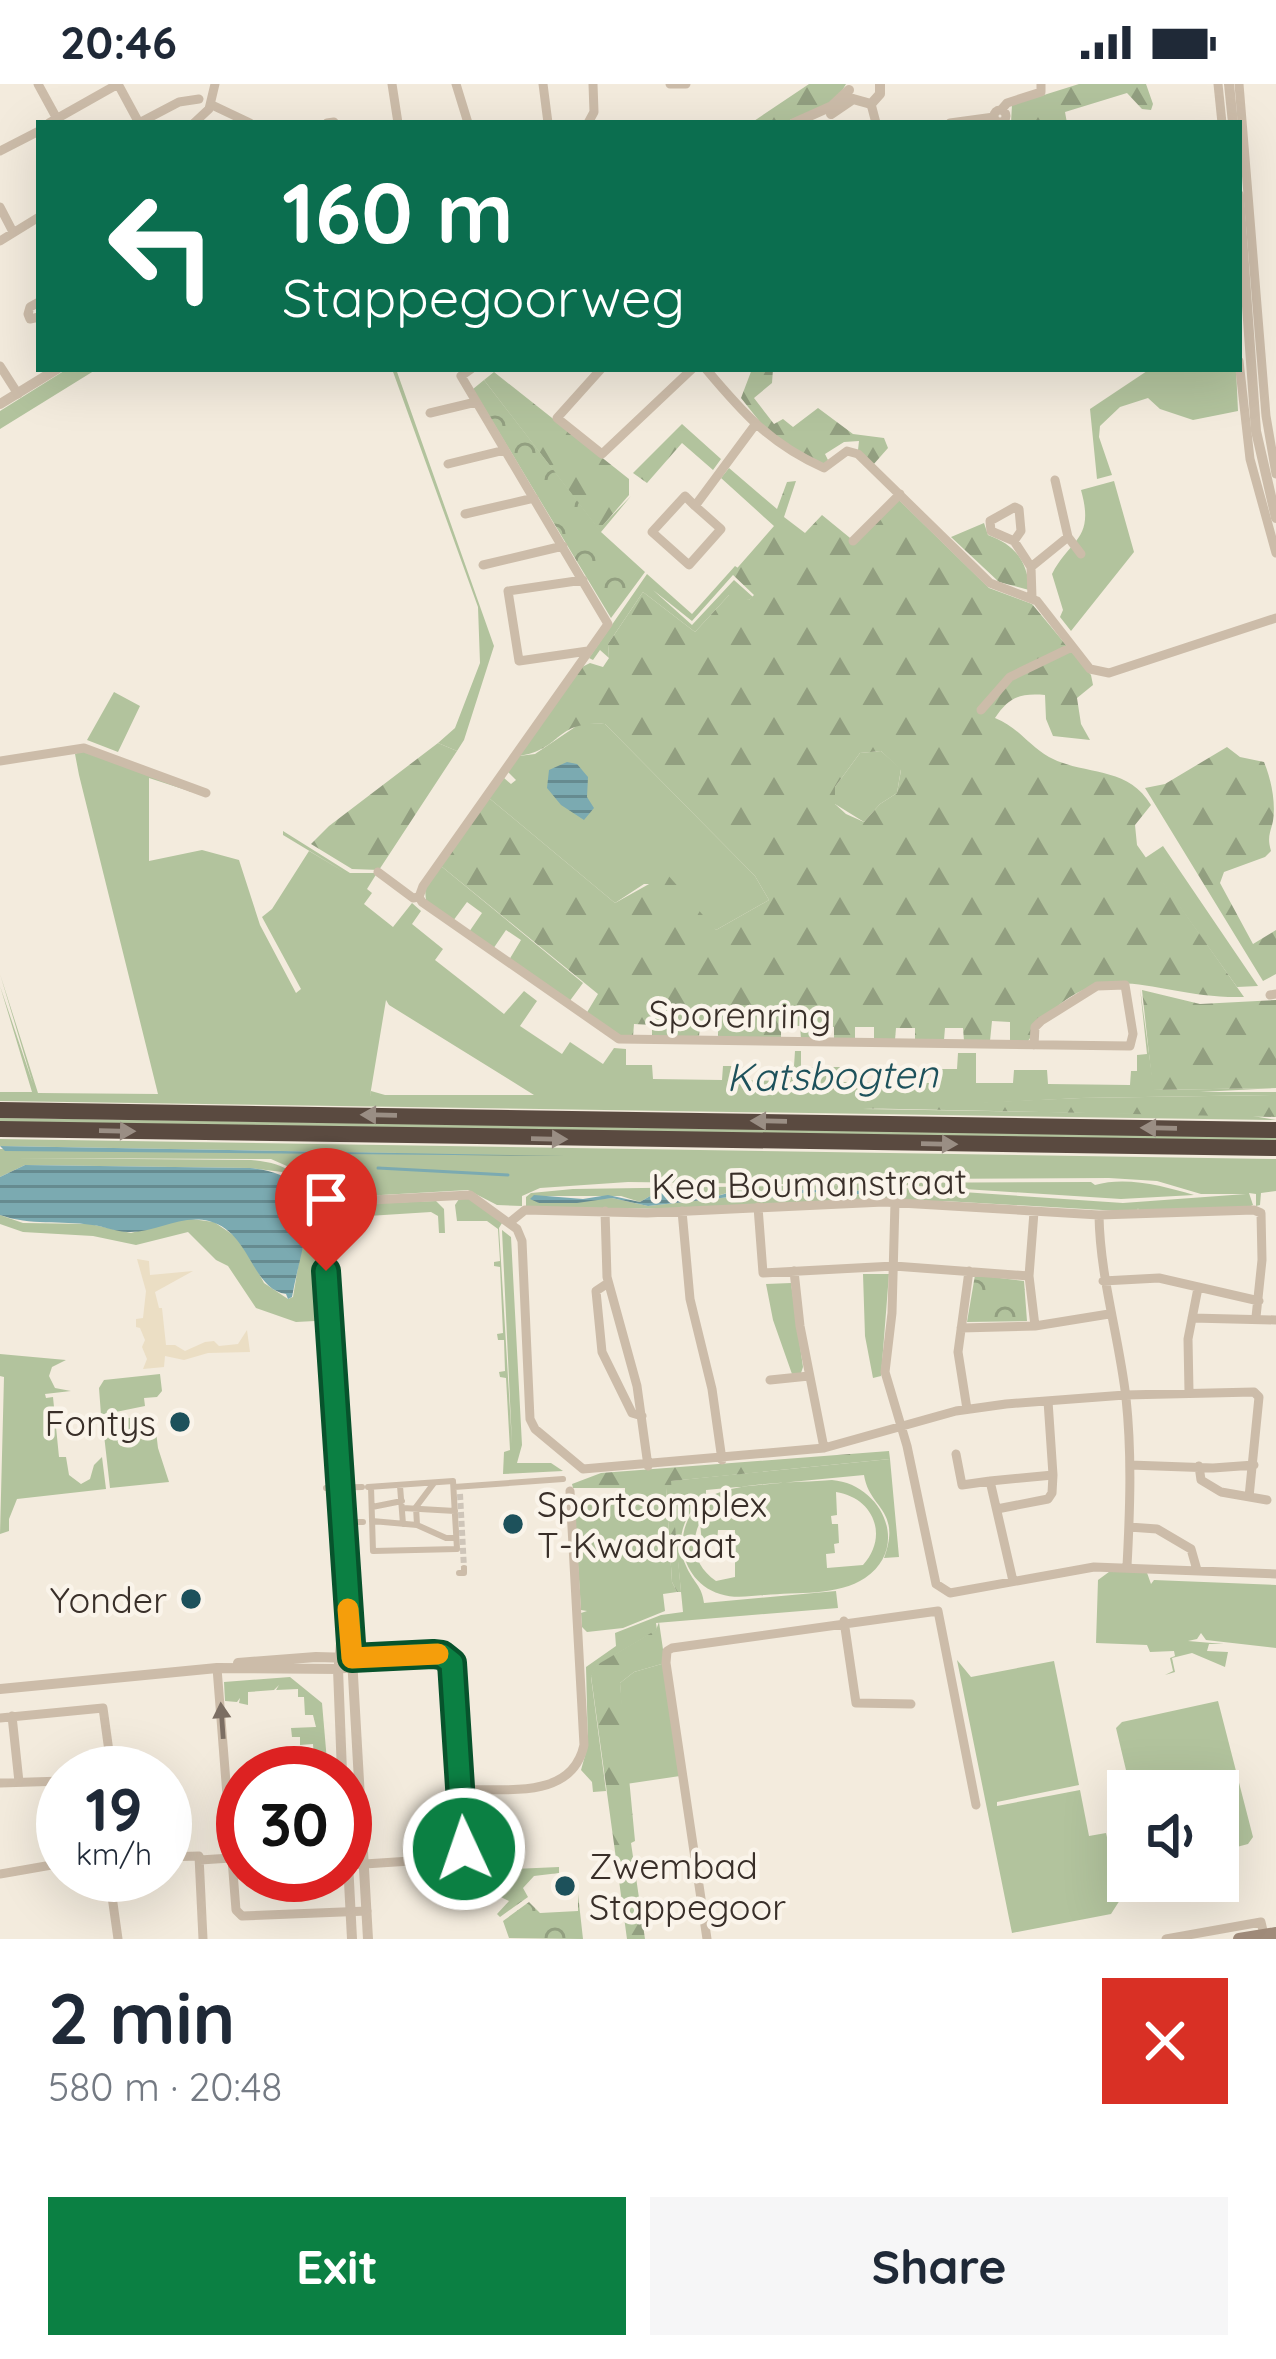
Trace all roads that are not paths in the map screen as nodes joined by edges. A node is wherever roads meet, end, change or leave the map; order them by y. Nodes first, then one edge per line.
1 (38, 84) edge
2 (118, 84) edge
3 (215, 84) edge
4 (392, 84) edge
5 (456, 84) edge
6 (543, 84) edge
7 (593, 84) edge
8 (670, 84) edge
9 (686, 84) edge
10 (1041, 84) edge
11 (1219, 84) edge
12 (1229, 84) edge
13 (1240, 84) edge
14 (884, 86) edge
15 (851, 91) edge
16 (199, 99) dead end
17 (871, 104) junction
18 (212, 105) junction
19 (53, 120) edge
20 (137, 120) edge
21 (145, 120) edge
22 (197, 120) edge
23 (244, 120) edge
24 (398, 120) edge
25 (468, 120) edge
26 (548, 120) edge
27 (590, 120) edge
28 (801, 120) edge
29 (817, 120) edge
30 (875, 120) edge
31 (966, 120) edge
32 (1222, 120) edge
33 (1233, 120) edge
34 (36, 135) edge
35 (0, 151) edge
36 (0, 207) edge
37 (36, 219) edge
38 (14, 232) junction
39 (1242, 237) edge
40 (0, 241) edge
41 (0, 366) edge
42 (52, 372) edge
43 (467, 372) edge
44 (598, 372) edge
45 (689, 372) edge
46 (709, 372) edge
47 (1240, 372) edge
48 (17, 394) junction
49 (476, 402) junction
50 (0, 404) edge
51 (430, 413) dead end
52 (755, 425) junction
53 (505, 450) junction
54 (448, 464) dead end
55 (1276, 471) edge
56 (1054, 480) dead end
57 (900, 494) junction
58 (534, 498) junction
59 (695, 506) junction
60 (466, 514) dead end
61 (1276, 518) edge
62 (1068, 537) junction
63 (853, 541) dead end
64 (1014, 541) dead end
65 (563, 546) junction
66 (1276, 553) edge
67 (1082, 554) dead end
68 (483, 566) dead end
69 (1030, 567) junction
70 (584, 580) junction
71 (1032, 598) junction
72 (1276, 618) edge
73 (1072, 647) junction
74 (589, 651) junction
75 (981, 710) dead end
76 (0, 760) edge
77 (206, 793) dead end
78 (378, 872) dead end
79 (419, 897) junction
80 (1034, 1045) junction
81 (0, 1110) edge
82 (0, 1129) edge
83 (1276, 1130) edge
84 (1276, 1148) edge
85 (895, 1202) junction
86 (758, 1207) junction
87 (605, 1211) junction
88 (682, 1211) junction
89 (1034, 1212) junction
90 (1099, 1215) junction
91 (508, 1223) junction
92 (894, 1266) junction
93 (968, 1270) junction
94 (794, 1271) junction
95 (1029, 1276) junction
96 (1103, 1281) junction
97 (608, 1283) junction
98 (1198, 1288) junction
99 (1259, 1301) junction
100 (1109, 1314) junction
101 (1256, 1317) junction
102 (1192, 1318) junction
103 (1276, 1320) edge
104 (1035, 1326) junction
105 (962, 1328) junction
106 (809, 1376) junction
107 (770, 1380) dead end
108 (1189, 1392) junction
109 (1125, 1394) junction
110 (1048, 1401) junction
111 (967, 1409) junction
112 (642, 1416) junction
113 (901, 1427) junction
114 (824, 1448) junction
115 (956, 1454) dead end
116 (722, 1460) junction
117 (1130, 1465) junction
118 (1254, 1465) junction
119 (648, 1466) junction
120 (1199, 1466) junction
121 (1053, 1475) junction
122 (563, 1479) dead end
123 (991, 1481) junction
124 (434, 1483) junction
125 (400, 1485) junction
126 (367, 1487) junction
127 (333, 1488) junction
128 (458, 1489) junction
129 (570, 1491) dead end
130 (1249, 1497) junction
131 (1267, 1500) dead end
132 (402, 1504) junction
133 (416, 1507) junction
134 (372, 1508) junction
135 (997, 1509) junction
136 (455, 1511) junction
137 (369, 1522) junction
138 (403, 1524) junction
139 (417, 1526) junction
140 (1129, 1527) junction
141 (456, 1538) junction
142 (353, 1559) dead end
143 (1127, 1565) junction
144 (1197, 1570) junction
145 (1276, 1574) edge
146 (1013, 1581) junction
147 (844, 1622) junction
148 (345, 1664) junction
149 (217, 1668) junction
150 (0, 1689) edge
151 (911, 1704) dead end
152 (13, 1717) junction
153 (0, 1718) edge
154 (110, 1746) edge
155 (223, 1746) edge
156 (343, 1746) edge
157 (353, 1746) edge
158 (36, 1782) edge
159 (19, 1783) junction
160 (0, 1784) edge
161 (461, 1790) junction
162 (976, 1805) dead end
163 (192, 1854) edge
164 (216, 1859) edge
165 (200, 1860) junction
166 (372, 1863) edge
167 (36, 1868) edge
168 (0, 1874) edge
169 (113, 1902) edge
170 (235, 1902) edge
171 (351, 1902) edge
172 (366, 1902) edge
173 (351, 1911) junction
174 (367, 1911) junction
175 (1267, 1930) edge
176 (118, 1939) edge
177 (203, 1939) edge
178 (352, 1939) edge
179 (368, 1939) edge
180 (707, 1939) edge
181 (1166, 1939) edge
182 (1239, 1939) edge

1 - 19 street
2 - 19 street
2 - 20 street
3 - 18 street
4 - 24 street
5 - 25 street
6 - 26 street
7 - 27 street
8 - 9 street
10 - 31 street
11 - 32 street
12 - 33 street
13 - 55 street
14 - 17 street
15 - 17 street
15 - 28 street
15 - 29 street
16 - 21 street
17 - 30 street
18 - 22 street
18 - 23 street
34 - 35 street
36 - 38 street
37 - 38 street
38 - 40 street
39 - 61 street
41 - 48 street
42 - 48 street
43 - 49 street
44 - 45 street
46 - 52 street
47 - 66 street
48 - 50 street
49 - 51 street
49 - 53 street
52 - 57 street
52 - 59 street
53 - 54 street
53 - 58 street
56 - 62 street
57 - 63 street
57 - 71 street
58 - 60 street
58 - 65 street
59 - 59 street
62 - 67 street
62 - 69 street
64 - 69 street
65 - 68 street
65 - 70 street
69 - 71 street
70 - 74 street
70 - 74 street
71 - 73 street
72 - 73 street
73 - 75 street
74 - 79 street
76 - 77 street
78 - 79 street, Sporenring
79 - 80 street, Sporenring
80 - 80 street, Sporenring
83 -> 81 highway
82 -> 84 highway
85 - 86 street, Kea Boumanstraat
85 - 89 street, Kea Boumanstraat
85 - 92 street
86 - 88 street, Kea Boumanstraat
86 - 94 street
87 - 88 street, Kea Boumanstraat
87 - 91 street, Kea Boumanstraat
87 - 97 street
88 - 116 street
89 - 90 street, Kea Boumanstraat
89 - 95 street
90 - 96 street
90 - 99 street, Kea Boumanstraat
91 - 119 street
91 - 127 street
92 - 93 street
92 - 94 street
92 - 113 street
93 - 95 street
93 - 105 street
94 - 106 street
95 - 104 street
96 - 98 street
96 - 100 street
97 - 112 street
97 - 112 street
98 - 99 street
98 - 102 street
99 - 101 street
100 - 104 street
100 - 109 street
101 - 102 street
101 - 103 street
102 - 108 street
104 - 105 street
105 - 111 street
106 - 107 street
106 - 114 street
108 - 109 street
108 - 118 street
109 - 110 street
109 - 117 street
110 - 111 street
110 - 121 street
111 - 113 street
112 - 119 street
113 - 114 street
113 - 146 street
114 - 116 street
115 - 123 street
116 - 119 street
117 - 120 street
117 - 140 street
118 - 120 street
118 - 130 street
120 - 130 street
121 - 123 street
121 - 135 street
122 - 128 street
123 - 135 street
124 - 125 street
124 - 128 street
124 - 133 street
125 - 126 street
125 - 132 street
126 - 127 street
126 - 134 street
127 - 148 street
128 - 136 street
129 - 161 street
130 - 131 street
132 - 133 street
132 - 134 street
132 - 138 street
133 - 136 street
133 - 139 street
134 - 137 street
135 - 146 street
136 - 141 street
137 - 138 street
137 - 141 street
137 - 142 street
138 - 139 street
139 - 141 street
140 - 143 street
140 - 144 street
143 - 144 street
143 - 146 street
144 - 145 street
147 - 151 street
147 - 162 street
147 - 180 street
148 - 149 street
148 - 156 street
148 - 157 street
148 - 161 street
149 - 150 street
155 -> 149 street
152 - 153 street
152 - 154 street
152 - 159 street
158 - 159 street
159 - 160 street
161 - 166 street
163 - 165 street
164 - 165 street
165 - 177 street
167 - 168 street
169 - 176 street
170 - 173 street
171 - 173 street
172 - 174 street
173 - 174 street
173 - 178 street
174 - 179 street
175 - 181 street
175 - 182 main road

